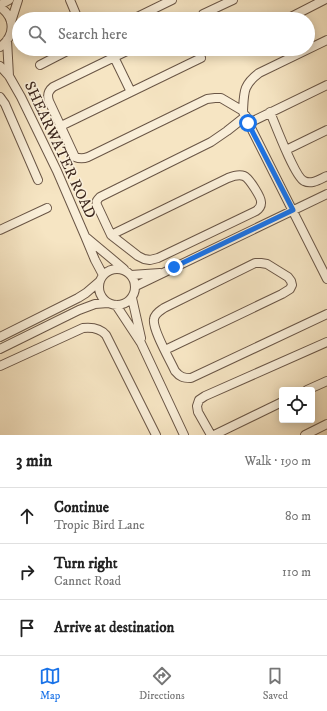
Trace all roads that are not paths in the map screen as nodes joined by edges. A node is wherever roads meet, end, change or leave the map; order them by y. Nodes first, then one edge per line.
1 (9, 0) edge
2 (18, 0) edge
3 (70, 0) edge
4 (172, 0) edge
5 (233, 0) edge
6 (324, 0) edge
7 (0, 6) edge
8 (14, 12) edge
9 (75, 12) edge
10 (147, 12) edge
11 (207, 12) edge
12 (301, 12) edge
13 (12, 19) edge
14 (11, 22) junction
15 (7, 40) junction
16 (327, 40) edge
17 (315, 46) edge
18 (0, 47) edge
19 (57, 56) edge
20 (294, 56) edge
21 (114, 57) joint
22 (201, 58) dead end
23 (40, 64) dead end
24 (0, 66) edge
25 (10, 76) junction
26 (327, 85) edge
27 (131, 92) junction
28 (0, 97) edge
29 (270, 112) junction
30 (246, 116) junction
31 (61, 126) junction
32 (327, 130) edge
33 (286, 150) junction
34 (327, 176) edge
35 (38, 180) dead end
36 (327, 194) edge
37 (47, 208) dead end
38 (293, 210) junction
39 (0, 230) edge
40 (85, 236) junction
41 (110, 236) junction
42 (128, 272) junction
43 (164, 272) junction
44 (101, 278) junction
45 (327, 279) edge
46 (136, 286) junction
47 (132, 298) junction
48 (112, 304) junction
49 (327, 314) edge
50 (0, 337) edge
51 (141, 342) junction
52 (327, 342) edge
53 (0, 349) edge
54 (165, 350) junction
55 (0, 366) edge
56 (327, 381) edge
57 (314, 387) edge
58 (279, 403) edge
59 (327, 424) edge
60 (156, 435) edge
61 (184, 435) edge
62 (213, 435) edge
63 (305, 435) edge

1 - 7 street
2 - 8 street
3 - 9 street
4 - 10 street
5 - 11 street
6 - 12 street
7 - 14 street
13 - 14 street
14 - 15 street, SHEARWATER ROAD
15 - 18 street
15 - 25 street, SHEARWATER ROAD
16 - 17 street
19 - 23 street
20 - 30 street
21 - 27 street
21 - 31 street
22 - 27 street
24 - 25 street, SHEARWATER ROAD
25 - 40 street, SHEARWATER ROAD
26 - 29 street
27 - 31 street
28 - 35 street
29 - 30 street
29 - 33 street
30 - 31 street
30 - 38 street
30 - 41 street
32 - 33 street
33 - 34 street
36 - 38 street
37 - 39 street
38 - 43 street
38 - 45 street
40 - 42 street, SHEARWATER ROAD
40 - 44 street, SHEARWATER ROAD
41 - 41 street
42 - 43 street
42 - 44 street
42 - 46 street
43 - 46 street
44 - 48 street
44 - 50 street
46 - 47 street
47 - 48 street
47 - 51 street
48 - 51 street
48 - 53 street
49 - 54 street
51 - 61 street
52 - 62 street
54 - 54 street
55 - 60 street
56 - 57 street
58 - 62 street
59 - 63 street

